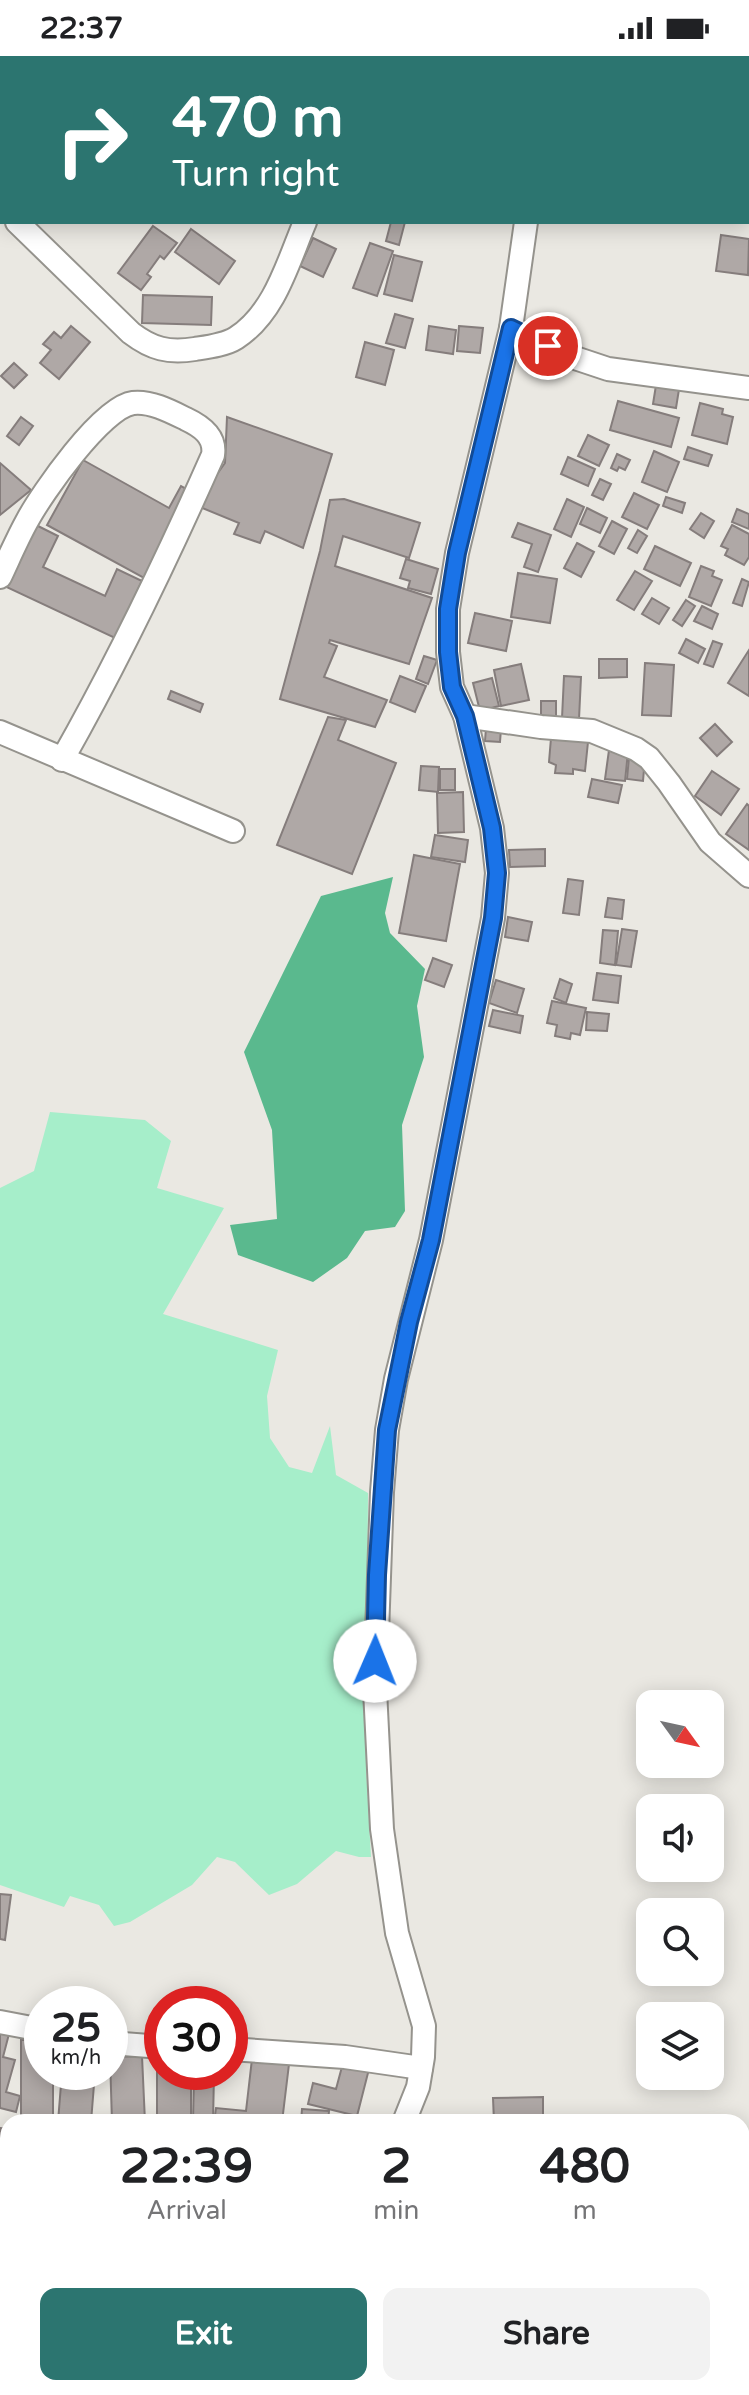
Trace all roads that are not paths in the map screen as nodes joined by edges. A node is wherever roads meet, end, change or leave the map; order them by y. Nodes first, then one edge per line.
1 (19, 224) edge
2 (304, 224) edge
3 (526, 224) edge
4 (511, 328) junction
5 (749, 388) edge
6 (0, 577) edge
7 (465, 716) junction
8 (0, 732) edge
9 (62, 760) junction
10 (233, 831) dead end
11 (749, 876) edge
12 (0, 2022) edge
13 (24, 2027) edge
14 (248, 2050) edge
15 (421, 2068) junction
16 (407, 2114) edge

1 - 2 street
3 - 4 street
4 - 5 street
4 - 7 street
6 - 9 street
7 - 11 street
7 - 15 street
8 - 9 street
9 - 10 street
12 - 13 street
14 - 15 street
15 - 16 street

